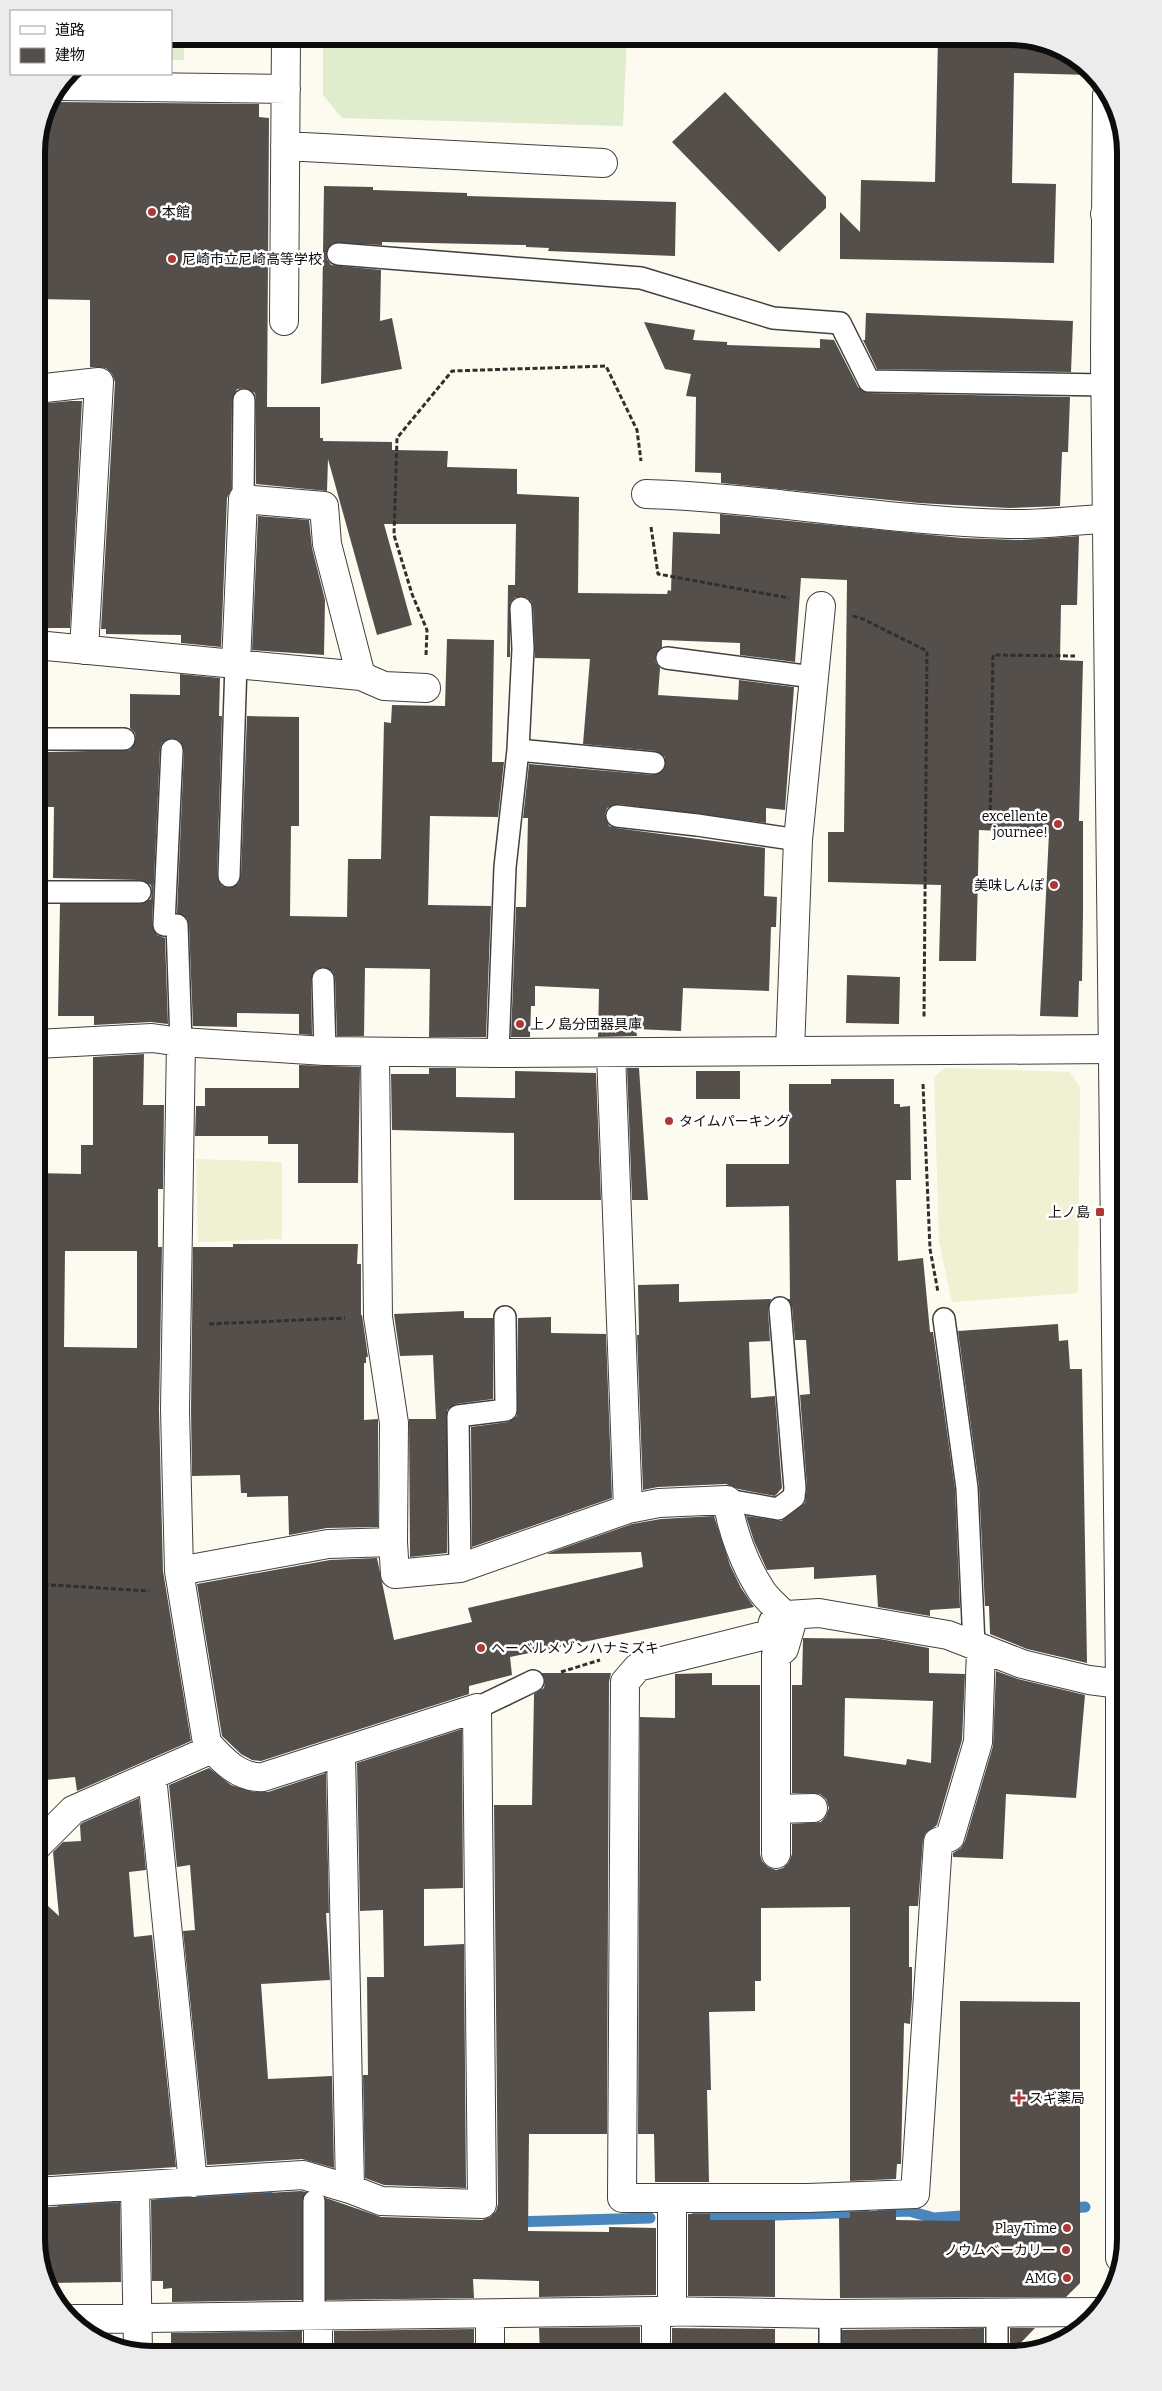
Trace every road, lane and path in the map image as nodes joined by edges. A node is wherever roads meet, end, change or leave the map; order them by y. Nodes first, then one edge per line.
1 (286, 45) edge
2 (68, 86) edge
3 (286, 88) junction
4 (1108, 109) edge
5 (285, 146) junction
6 (604, 162) dead end
7 (1115, 214) edge
8 (338, 254) dead end
9 (284, 322) dead end
10 (1112, 375) edge
11 (45, 388) edge
12 (244, 400) dead end
13 (646, 494) junction
14 (243, 499) junction
15 (1113, 523) edge
16 (821, 606) junction
17 (520, 608) dead end
18 (45, 646) edge
19 (84, 650) junction
20 (1082, 656) dead end
21 (667, 658) dead end
22 (236, 664) junction
23 (361, 676) junction
24 (813, 677) junction
25 (1117, 686) edge
26 (426, 688) joint
27 (45, 739) edge
28 (124, 739) dead end
29 (172, 750) dead end
30 (518, 750) junction
31 (654, 763) dead end
32 (617, 816) dead end
33 (990, 825) dead end
34 (798, 840) junction
35 (229, 876) dead end
36 (45, 892) edge
37 (140, 892) dead end
38 (323, 979) dead end
39 (1117, 1024) edge
40 (181, 1042) junction
41 (45, 1044) edge
42 (1112, 1049) junction
43 (922, 1050) junction
44 (324, 1051) junction
45 (790, 1051) junction
46 (375, 1052) junction
47 (498, 1053) junction
48 (611, 1053) junction
49 (1117, 1160) edge
50 (780, 1308) dead end
51 (378, 1317) junction
52 (505, 1317) dead end
53 (944, 1319) joint
54 (176, 1325) junction
55 (727, 1500) junction
56 (628, 1509) junction
57 (393, 1542) junction
58 (460, 1568) junction
59 (181, 1582) junction
60 (45, 1584) edge
61 (786, 1615) junction
62 (977, 1646) junction
63 (533, 1681) dead end
64 (1117, 1683) edge
65 (477, 1708) junction
66 (212, 1749) junction
67 (341, 1752) junction
68 (152, 1776) junction
69 (814, 1808) dead end
70 (776, 1809) junction
71 (45, 1837) edge
72 (776, 1854) dead end
73 (193, 2183) junction
74 (135, 2187) junction
75 (350, 2189) junction
76 (45, 2192) edge
77 (672, 2198) junction
78 (314, 2201) dead end
79 (664, 2312) junction
80 (997, 2312) junction
81 (1087, 2312) edge
82 (490, 2314) junction
83 (830, 2314) junction
84 (318, 2316) junction
85 (137, 2318) junction
86 (82, 2319) edge
87 (138, 2345) edge
88 (318, 2346) edge
89 (490, 2346) edge
90 (658, 2346) edge
91 (830, 2346) edge
92 (997, 2346) edge

1 - 3 street
2 - 3 street
3 - 5 street
4 - 7 street
5 - 6 street
5 - 9 street
7 - 10 street
8 - 10 lane
10 - 15 street
11 - 19 street
12 - 14 lane
13 - 15 street
13 - 16 path
13 - 26 path
14 - 22 street
14 - 23 street
15 - 25 street
16 - 24 street
16 - 43 path
17 - 30 lane
18 - 19 street
19 - 22 street
20 - 33 path
21 - 24 lane
22 - 23 street
22 - 35 lane
23 - 26 street
24 - 34 street
27 - 28 lane
29 - 40 lane
30 - 31 lane
30 - 47 lane
32 - 34 lane
34 - 45 street
36 - 37 lane
38 - 44 lane
39 - 42 street
40 - 41 street
40 - 44 street
40 - 54 street
42 - 43 street
42 - 49 street
43 - 45 street
43 - 53 path
44 - 46 street
45 - 48 street
46 - 47 street
46 - 51 street
47 - 48 street
48 - 56 street
50 - 55 lane
51 - 54 path
51 - 57 street
52 - 58 lane
53 - 62 lane
54 - 59 street
55 - 56 street
55 - 61 street
56 - 58 street
57 - 58 street
57 - 59 street
59 - 60 path
59 - 66 street
61 - 62 street
61 - 70 street
61 - 77 street
62 - 64 street
62 - 77 street
63 - 65 lane
65 - 67 street
65 - 75 street
66 - 67 street
66 - 68 street
67 - 75 street
68 - 71 street
68 - 73 street
69 - 70 street
70 - 72 street
73 - 74 street
73 - 75 street
74 - 76 street
74 - 85 street
77 - 79 street
78 - 84 lane
79 - 82 street
79 - 83 street
79 - 90 street
80 - 81 street
80 - 83 street
80 - 92 lane
82 - 84 street
82 - 89 street
83 - 91 lane
84 - 85 street
84 - 88 street
85 - 86 street
85 - 87 street

